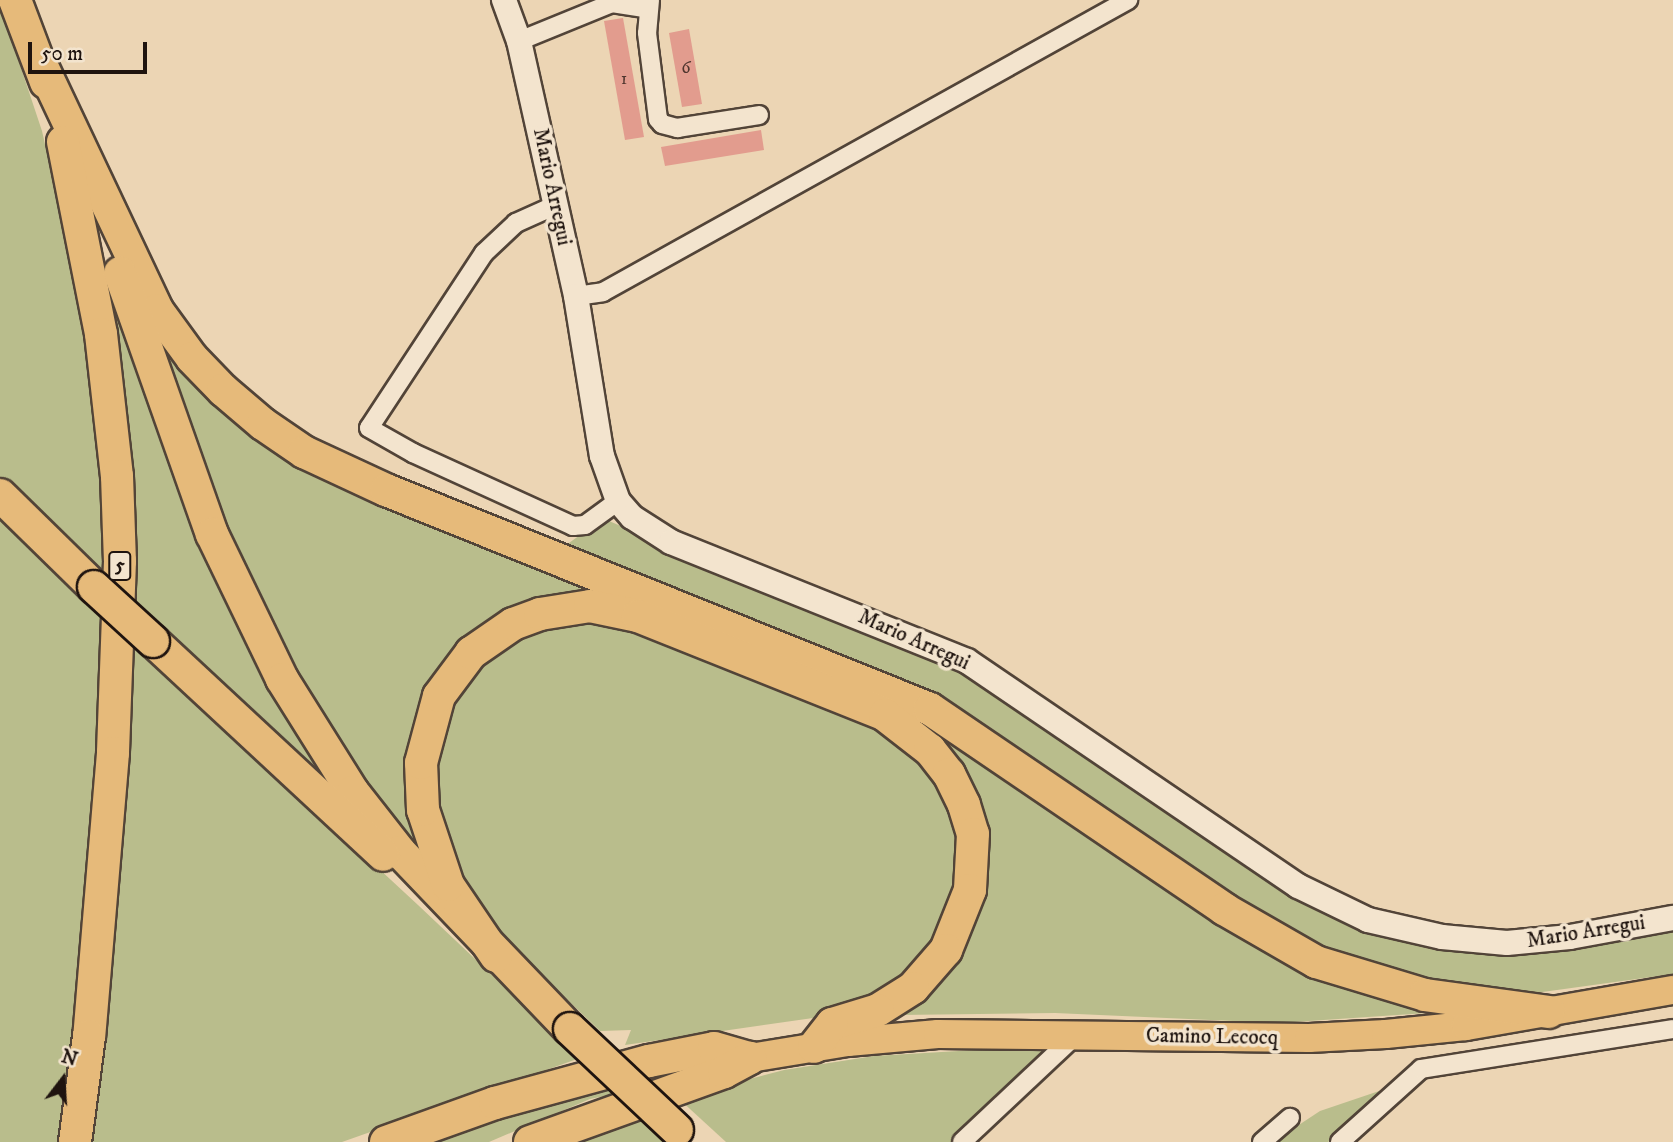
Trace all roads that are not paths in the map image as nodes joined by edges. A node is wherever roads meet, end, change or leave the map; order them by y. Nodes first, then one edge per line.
1 (15, 0) edge
2 (504, 0) edge
3 (1128, 0) edge
4 (649, 4) edge
5 (519, 41) junction
6 (40, 62) junction
7 (759, 115) dead end
8 (556, 205) junction
9 (576, 296) junction
10 (0, 495) edge
11 (618, 501) junction
12 (1673, 918) edge
13 (496, 956) junction
14 (1673, 990) edge
15 (1549, 1012) junction
16 (1673, 1029) edge
17 (1077, 1034) junction
18 (814, 1047) junction
19 (750, 1058) junction
20 (1290, 1118) dead end
21 (683, 1136) edge
22 (75, 1142) edge
23 (386, 1142) edge
24 (530, 1142) edge
25 (962, 1142) edge
26 (1262, 1142) edge
27 (1340, 1142) edge

1 - 6 highway, 5
2 - 5 street, Mario Arregui
3 - 9 street
4 - 5 street
4 - 7 street
5 - 8 street, Mario Arregui
6 - 13 highway
6 - 15 highway
6 - 22 highway, 5
8 - 9 street, Mario Arregui
8 - 11 street
9 - 11 street, Mario Arregui
10 - 13 highway, bridge
11 - 12 street, Mario Arregui
13 - 18 highway
13 - 21 highway, bridge
14 - 15 main road, Camino Lecocq
15 - 17 main road, Camino Lecocq
16 - 27 street
17 - 18 main road, Camino Lecocq
17 - 25 street
18 - 19 main road, Camino Lecocq
19 - 23 highway
19 - 24 highway
20 - 26 street

